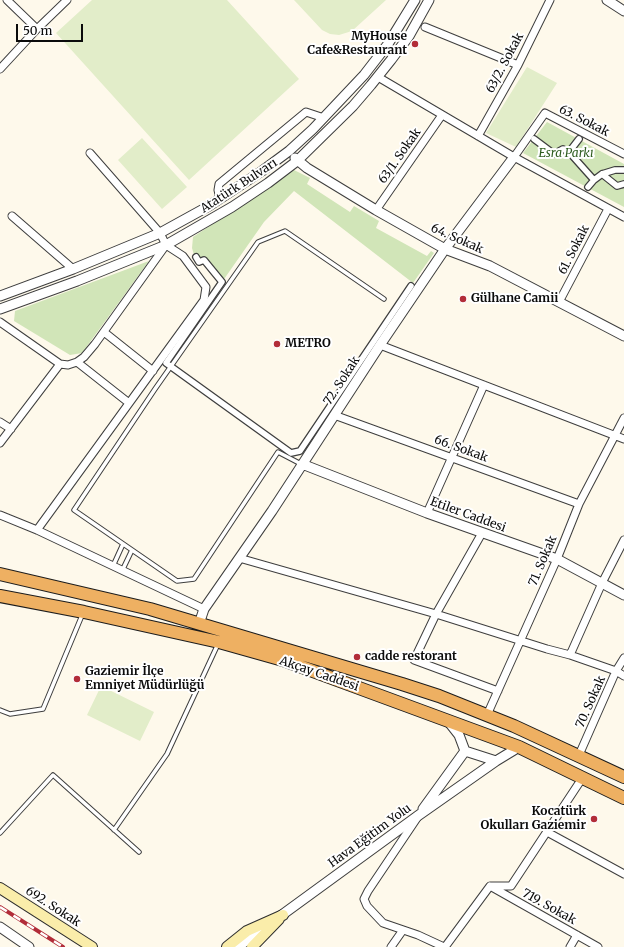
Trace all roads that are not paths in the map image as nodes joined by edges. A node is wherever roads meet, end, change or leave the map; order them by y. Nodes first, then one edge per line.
1 (7, 0) edge
2 (67, 0) edge
3 (414, 0) edge
4 (429, 0) edge
5 (550, 0) edge
6 (607, 0) edge
7 (624, 11) edge
8 (425, 27) dead end
9 (37, 29) junction
10 (518, 65) junction
11 (0, 69) edge
12 (378, 77) junction
13 (442, 115) junction
14 (324, 118) junction
15 (478, 136) junction
16 (534, 139) dead end
17 (579, 139) dead end
18 (289, 151) junction
19 (569, 152) junction
20 (90, 154) dead end
21 (624, 154) edge
22 (514, 157) junction
23 (297, 161) junction
24 (624, 170) edge
25 (602, 174) junction
26 (594, 180) junction
27 (624, 184) edge
28 (588, 187) dead end
29 (220, 199) junction
30 (608, 209) junction
31 (376, 210) junction
32 (12, 216) dead end
33 (624, 217) edge
34 (160, 233) junction
35 (166, 245) junction
36 (445, 249) junction
37 (196, 258) dead end
38 (72, 269) junction
39 (411, 286) dead end
40 (0, 296) edge
41 (384, 299) dead end
42 (559, 302) junction
43 (0, 309) edge
44 (0, 322) edge
45 (104, 332) junction
46 (624, 336) edge
47 (380, 345) junction
48 (77, 362) junction
49 (60, 364) junction
50 (171, 366) junction
51 (153, 371) junction
52 (484, 385) junction
53 (129, 403) junction
54 (334, 415) junction
55 (624, 418) edge
56 (0, 422) edge
57 (11, 429) junction
58 (614, 435) junction
59 (624, 439) edge
60 (0, 443) edge
61 (452, 457) junction
62 (302, 464) junction
63 (579, 504) junction
64 (427, 513) junction
65 (0, 515) edge
66 (37, 530) junction
67 (482, 533) junction
68 (624, 540) edge
69 (123, 544) junction
70 (132, 550) junction
71 (240, 558) junction
72 (557, 559) junction
73 (112, 566) junction
74 (122, 571) junction
75 (0, 574) edge
76 (602, 583) junction
77 (624, 595) edge
78 (0, 596) edge
79 (204, 609) junction
80 (84, 612) junction
81 (436, 614) junction
82 (199, 624) junction
83 (521, 640) junction
84 (219, 642) junction
85 (570, 655) junction
86 (624, 658) edge
87 (616, 671) junction
88 (624, 676) edge
89 (498, 691) junction
90 (0, 710) edge
91 (488, 715) junction
92 (448, 721) junction
93 (519, 747) junction
94 (464, 751) junction
95 (578, 755) junction
96 (496, 761) junction
97 (583, 777) junction
98 (624, 777) edge
99 (624, 798) edge
100 (419, 815) junction
101 (114, 830) junction
102 (547, 832) junction
103 (0, 833) edge
104 (139, 852) dead end
105 (624, 874) edge
106 (490, 886) junction
107 (0, 888) edge
108 (283, 915) junction
109 (0, 927) edge
110 (403, 930) junction
111 (577, 935) junction
112 (29, 947) edge
113 (92, 947) edge
114 (227, 947) edge
115 (238, 947) edge
116 (252, 947) edge
117 (391, 947) edge
118 (444, 947) edge
119 (570, 947) edge
120 (598, 947) edge

1 - 9 street
2 - 9 street
3 - 14 street, Atatürk Bulvarı
4 - 12 street, Atatürk Bulvarı
5 - 10 street, 63/2. Sokak
6 - 7 street
8 - 10 street
9 - 11 street
10 - 15 street, 63/2. Sokak
12 - 13 street
12 - 23 street, Atatürk Bulvarı
13 - 15 street
13 - 31 street, 63/1. Sokak
14 - 18 street, Atatürk Bulvarı
14 - 29 street
15 - 22 street
16 - 19 street
17 - 19 street
18 - 23 street, 64. Sokak
18 - 29 street, Atatürk Bulvarı
19 - 26 street
20 - 34 street
21 - 22 street, 63. Sokak
22 - 30 street
22 - 36 street, 72. Sokak
23 - 31 street, 64. Sokak
23 - 35 street, Atatürk Bulvarı
24 - 25 street
25 - 26 street
25 - 27 street
26 - 28 street
29 - 34 street, Atatürk Bulvarı
30 - 33 street
30 - 42 street, 61. Sokak
31 - 36 street, 64. Sokak
32 - 38 street
34 - 35 street
34 - 38 street, Atatürk Bulvarı
35 - 43 street, Atatürk Bulvarı
35 - 45 street
35 - 51 street
36 - 42 street, 64. Sokak
36 - 47 street, 72. Sokak
37 - 50 street
38 - 40 street, Atatürk Bulvarı
39 - 50 street
41 - 50 lane
42 - 46 street, 64. Sokak
44 - 49 street
45 - 48 street
45 - 51 street
47 - 52 street
47 - 54 street, 72. Sokak
48 - 49 street
48 - 53 street
49 - 57 street
50 - 69 lane
51 - 53 street
52 - 58 street
52 - 61 street
53 - 66 street
54 - 61 street, 66. Sokak
54 - 62 street, 72. Sokak
55 - 58 street, 71. Sokak
56 - 57 street
57 - 60 street
58 - 59 street
58 - 63 street, 71. Sokak
61 - 63 street, 66. Sokak
61 - 64 street
62 - 64 street, Etiler Caddesi
62 - 70 lane
62 - 71 street, 72. Sokak
63 - 72 street, 71. Sokak
64 - 67 street, Etiler Caddesi
65 - 66 street
66 - 73 street
67 - 72 street, Etiler Caddesi
67 - 81 street
68 - 76 street
69 - 70 lane
69 - 73 lane
70 - 74 lane
71 - 79 street, 72. Sokak
71 - 81 street
72 - 76 street, Etiler Caddesi
72 - 83 street, 71. Sokak
73 - 74 street
74 - 79 street
75 - 82 highway, Akçay Caddesi
76 - 77 street, Etiler Caddesi
76 - 85 street
78 - 80 highway, Akçay Caddesi
79 - 82 street, 72. Sokak
80 - 84 highway, Akçay Caddesi
80 - 90 lane
81 - 83 street
81 - 89 street
82 - 91 highway, Akçay Caddesi
83 - 85 street
83 - 89 street, 71. Sokak
84 - 92 highway, Akçay Caddesi
84 - 101 lane
85 - 87 street
86 - 87 street, 70. Sokak
87 - 88 street
87 - 95 street, 70. Sokak
89 - 91 street, 71. Sokak
91 - 95 highway, Akçay Caddesi
92 - 93 highway, Akçay Caddesi
92 - 94 street
93 - 96 street, Hava Eğitim Yolu
93 - 97 highway, Akçay Caddesi
94 - 96 street
94 - 100 street
95 - 98 highway, Akçay Caddesi
96 - 100 street, Hava Eğitim Yolu
97 - 99 highway, Akçay Caddesi
97 - 102 street
100 - 108 street, Hava Eğitim Yolu
100 - 110 street
101 - 103 lane
101 - 104 lane
102 - 105 street
102 - 106 street
106 - 111 street, 719. Sokak
106 - 118 street
107 - 113 main road, 692. Sokak
108 - 114 main road
108 - 115 street, Hava Eğitim Yolu
108 - 116 main road
109 - 112 street
110 - 117 street
110 - 118 street
111 - 119 street
111 - 120 street, 719. Sokak

